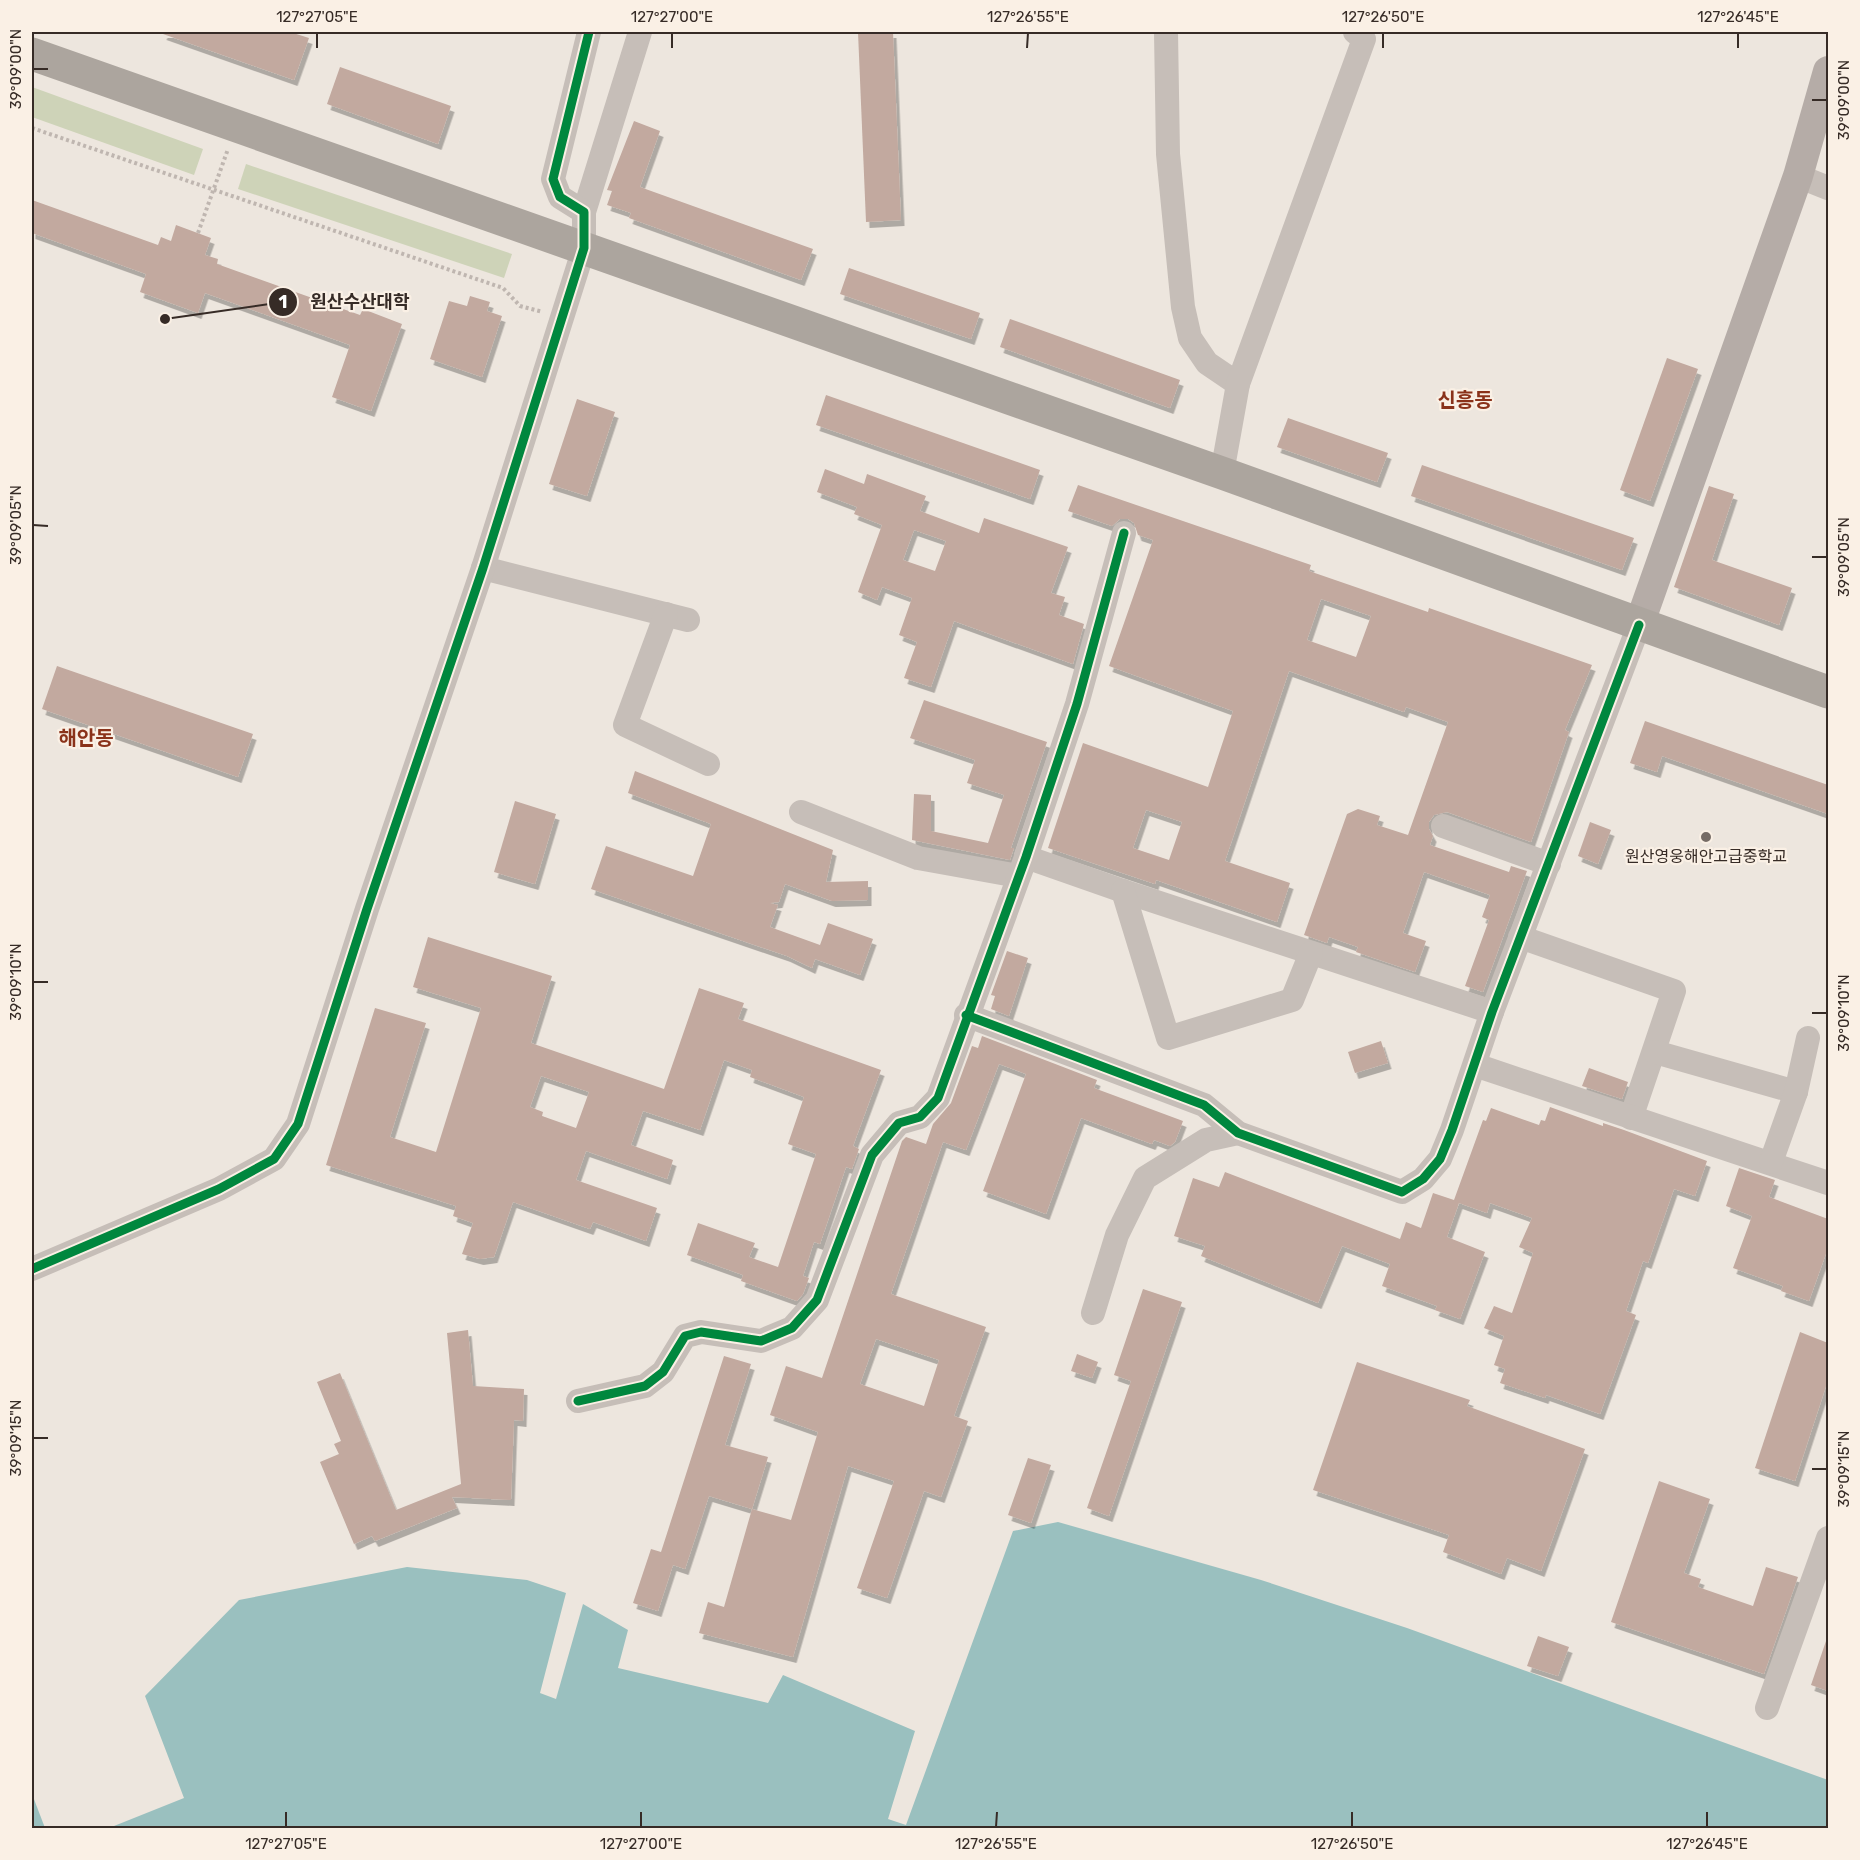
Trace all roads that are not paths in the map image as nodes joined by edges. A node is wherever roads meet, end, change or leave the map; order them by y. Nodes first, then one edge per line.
1 (589, 32) edge
2 (640, 32) edge
3 (1166, 32) edge
4 (1355, 32) edge
5 (32, 54) edge
6 (1828, 71) edge
7 (1798, 176) junction
8 (1828, 188) edge
9 (584, 212) junction
10 (584, 248) junction
11 (1238, 384) junction
12 (1222, 473) junction
13 (1124, 533) dead end
14 (483, 568) junction
15 (1639, 626) junction
16 (1828, 692) edge
17 (708, 764) dead end
18 (801, 812) dead end
19 (1443, 826) dead end
20 (1548, 864) junction
21 (1022, 866) junction
22 (1123, 891) junction
23 (1520, 938) junction
24 (1311, 953) junction
25 (1492, 1012) junction
26 (966, 1015) junction
27 (1808, 1038) dead end
28 (1655, 1052) junction
29 (1475, 1065) junction
30 (1796, 1092) junction
31 (1631, 1119) junction
32 (1238, 1133) junction
33 (1771, 1162) junction
34 (1828, 1183) edge
35 (32, 1269) edge
36 (1093, 1313) dead end
37 (578, 1401) dead end
38 (1828, 1538) edge
39 (1767, 1708) dead end

1 - 9 street
2 - 9 street
3 - 11 street
4 - 11 street
5 - 10 highway
6 - 7 main road
7 - 8 street
7 - 15 main road
9 - 10 street
10 - 12 highway
10 - 14 street
11 - 12 street
12 - 15 highway
13 - 21 street
14 - 17 street
14 - 35 street
15 - 16 highway
15 - 20 street
18 - 21 street
19 - 20 street
20 - 23 street
21 - 22 street
21 - 26 street
22 - 24 street
22 - 24 street
23 - 25 street
23 - 28 street
24 - 25 street
25 - 29 street
26 - 32 street
26 - 37 street
27 - 30 street
28 - 30 street
28 - 31 street
29 - 31 street
29 - 32 street
30 - 33 street
31 - 33 street
32 - 36 street
33 - 34 street
38 - 39 street

